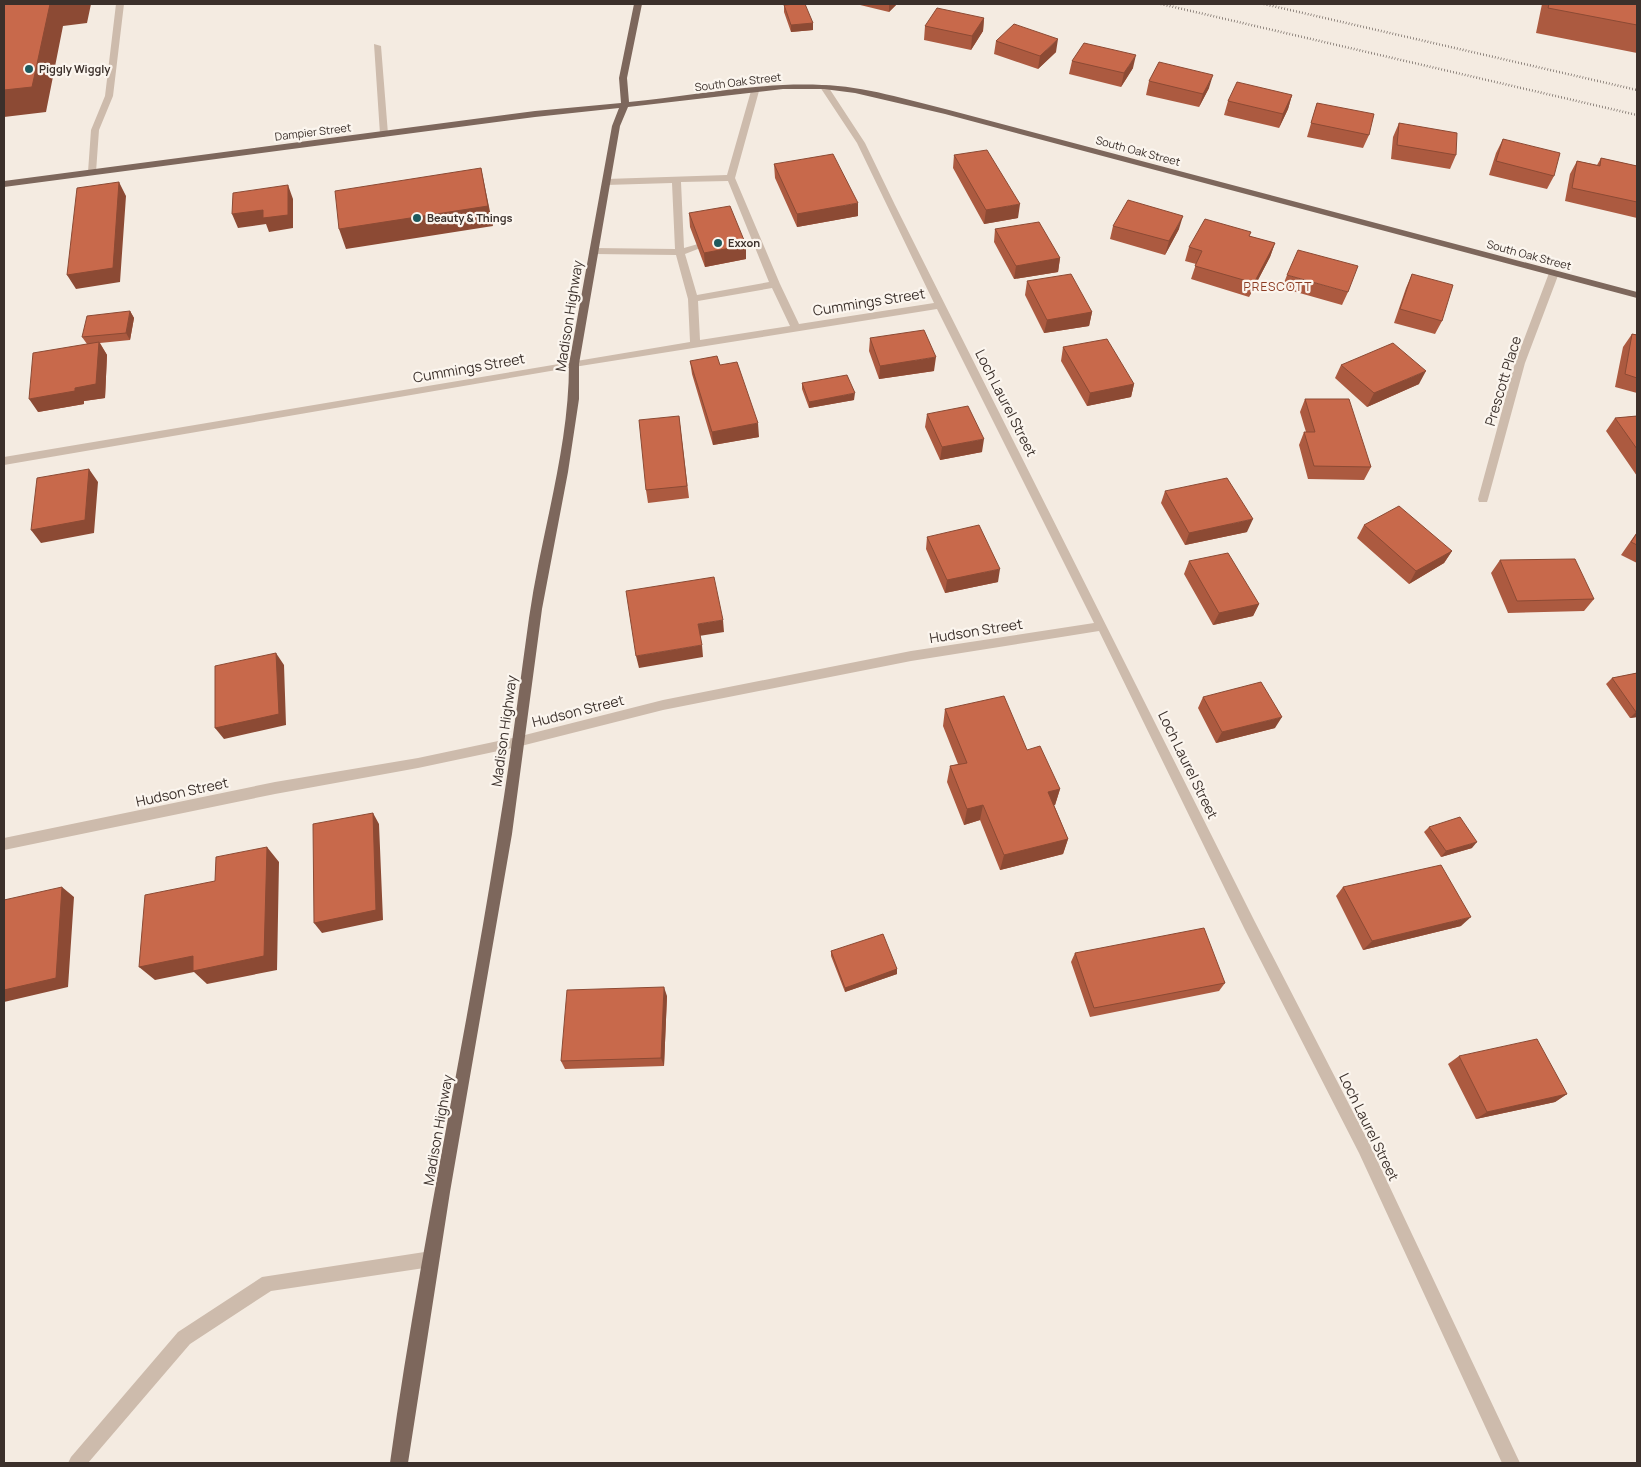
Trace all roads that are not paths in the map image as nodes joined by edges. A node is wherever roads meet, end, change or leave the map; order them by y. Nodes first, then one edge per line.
1 (120, 4) edge
2 (638, 4) edge
3 (377, 46) dead end
4 (824, 87) junction
5 (754, 91) junction
6 (625, 105) junction
7 (384, 134) junction
8 (92, 172) junction
9 (731, 178) junction
10 (676, 180) junction
11 (606, 182) junction
12 (4, 184) edge
13 (698, 247) edge
14 (594, 251) junction
15 (680, 252) junction
16 (1554, 273) junction
17 (775, 284) junction
18 (1637, 295) edge
19 (693, 298) junction
20 (940, 305) junction
21 (796, 328) junction
22 (695, 344) junction
23 (574, 364) junction
24 (4, 461) edge
25 (1483, 500) dead end
26 (1102, 626) junction
27 (517, 742) junction
28 (4, 844) edge
29 (431, 1259) junction
30 (77, 1463) edge
31 (399, 1463) edge
32 (1512, 1463) edge

1 - 8 street
2 - 6 main road, Madison Highway
3 - 7 street
4 - 5 main road, South Oak Street
4 - 16 main road, South Oak Street
4 - 20 street, Loch Laurel Street
5 - 6 main road, South Oak Street
5 - 9 street
6 - 7 main road, Dampier Street
6 - 11 main road, Madison Highway
7 - 8 main road, Dampier Street
8 - 12 main road, Dampier Street
9 - 10 street
9 - 17 street
10 - 11 street
10 - 15 street
11 - 14 main road, Madison Highway
13 - 15 street
14 - 15 street
14 - 23 main road, Madison Highway
15 - 19 street
16 - 18 main road, South Oak Street
16 - 25 street, Prescott Place
17 - 19 street
17 - 21 street
19 - 22 street
20 - 21 street, Cummings Street
20 - 26 street, Loch Laurel Street
21 - 22 street, Cummings Street
22 - 23 street, Cummings Street
23 - 24 street, Cummings Street
23 - 27 main road, Madison Highway
26 - 27 street, Hudson Street
26 - 32 street, Loch Laurel Street
27 - 28 street, Hudson Street
27 - 29 main road, Madison Highway
29 - 30 street
29 - 31 main road, Madison Highway

